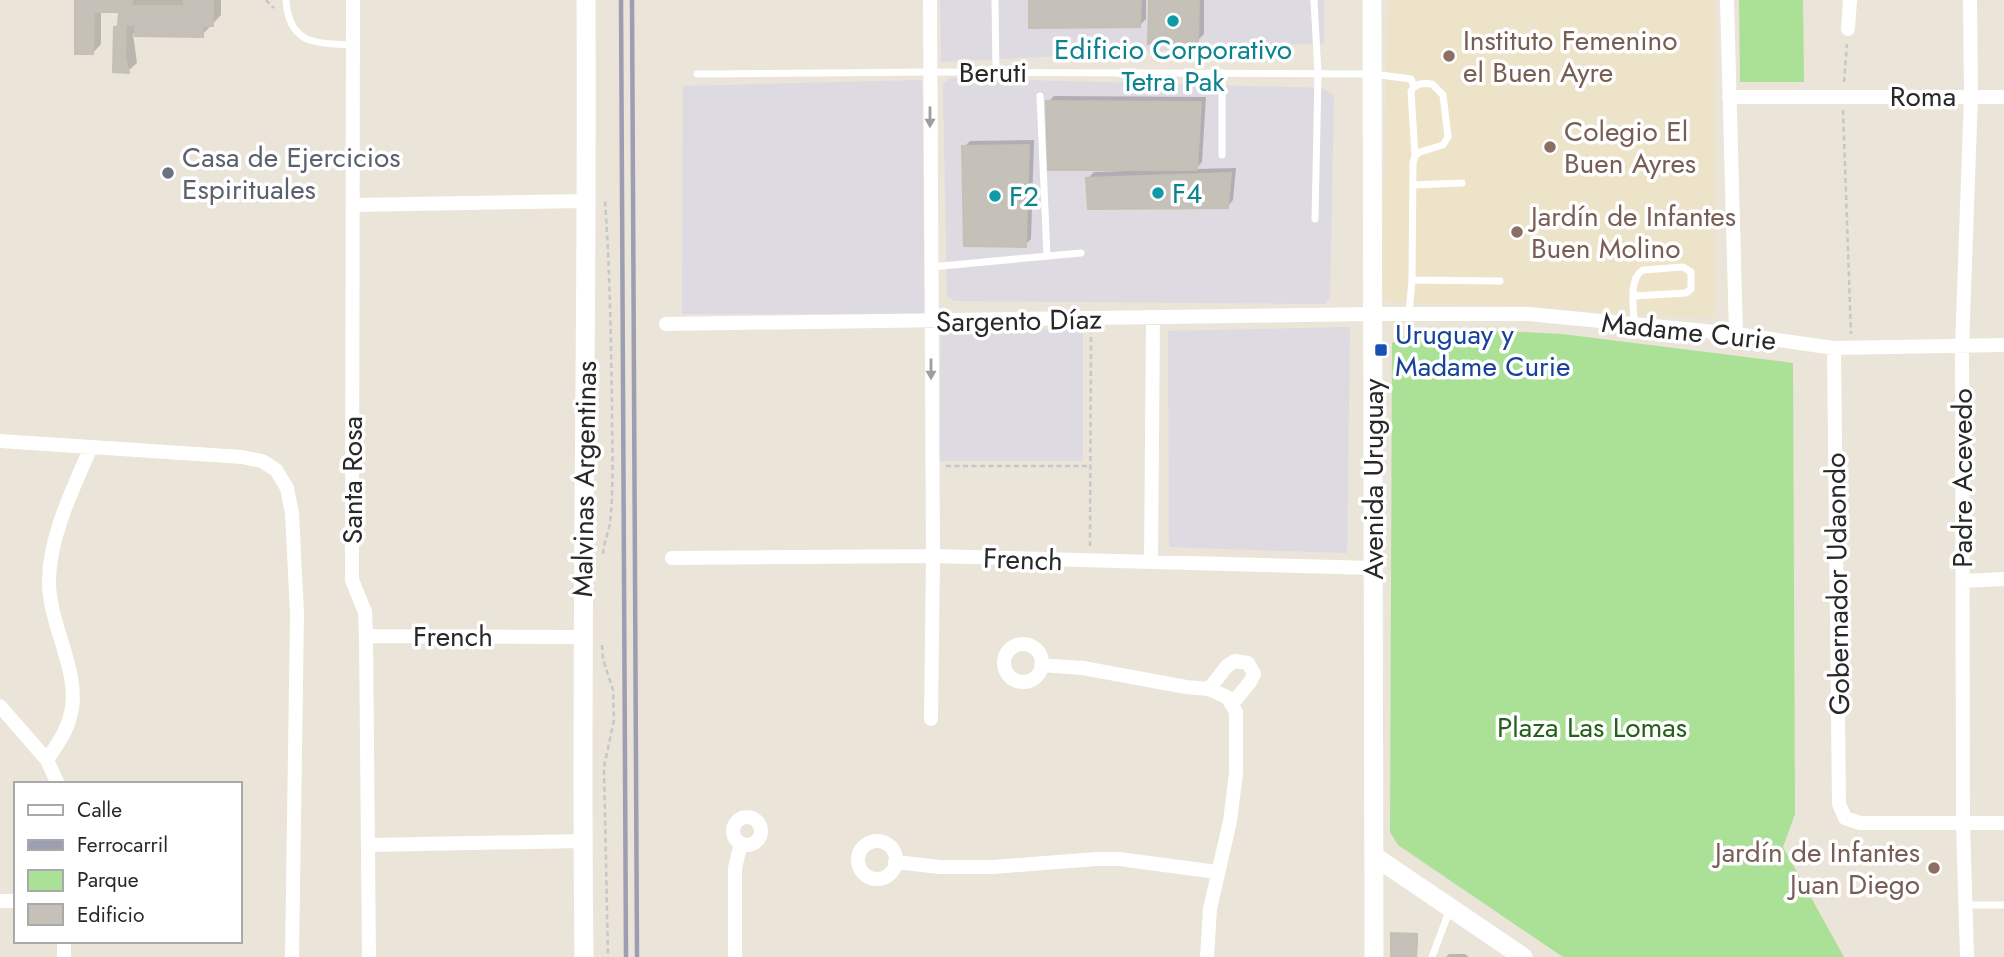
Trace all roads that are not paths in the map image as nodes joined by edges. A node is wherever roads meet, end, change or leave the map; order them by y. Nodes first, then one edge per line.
1 (286, 0) edge
2 (353, 0) edge
3 (586, 0) edge
4 (930, 0) edge
5 (995, 0) edge
6 (1314, 0) edge
7 (1373, 0) edge
8 (1727, 0) edge
9 (1850, 0) edge
10 (1970, 0) edge
11 (1848, 29) road end
12 (353, 45) junction
13 (930, 72) junction
14 (996, 72) junction
15 (1222, 73) junction
16 (697, 74) dead end
17 (1318, 74) junction
18 (1373, 74) junction
19 (1414, 86) junction
20 (1040, 96) dead end
21 (1971, 96) junction
22 (1729, 97) junction
23 (2004, 97) edge
24 (1222, 155) dead end
25 (1415, 156) junction
26 (1462, 183) dead end
27 (1413, 185) junction
28 (596, 200) junction
29 (354, 205) junction
30 (1315, 219) dead end
31 (1082, 253) dead end
32 (1047, 256) junction
33 (931, 267) junction
34 (1412, 280) junction
35 (1500, 281) dead end
36 (1634, 296) junction
37 (1373, 314) junction
38 (1409, 314) junction
39 (1153, 318) junction
40 (931, 322) junction
41 (666, 324) dead end
42 (1633, 324) junction
43 (1736, 334) junction
44 (2004, 345) edge
45 (1962, 347) junction
46 (1834, 348) junction
47 (0, 441) edge
48 (91, 447) junction
49 (933, 556) junction
50 (672, 558) dead end
51 (1151, 562) junction
52 (1373, 568) junction
53 (2004, 579) edge
54 (1962, 581) junction
55 (366, 636) junction
56 (592, 636) junction
57 (1041, 665) dead end
58 (1209, 689) junction
59 (1232, 704) junction
60 (0, 706) edge
61 (931, 719) dead end
62 (47, 760) junction
63 (57, 782) edge
64 (2004, 823) edge
65 (1963, 824) junction
66 (582, 841) junction
67 (741, 843) dead end
68 (369, 845) junction
69 (1374, 856) junction
70 (895, 862) dead end
71 (1217, 872) junction
72 (1966, 905) junction
73 (2004, 905) edge
74 (1450, 908) junction
75 (292, 957) edge
76 (369, 957) edge
77 (584, 957) edge
78 (735, 957) edge
79 (1207, 957) edge
80 (1374, 957) edge
81 (1432, 957) edge
82 (1523, 957) edge
83 (1967, 957) edge

1 - 12 lane
2 - 12 street, Santa Rosa
3 - 28 main road, Malvinas Argentinas
4 - 13 street
5 - 14 lane
6 - 17 lane
7 - 18 main road, Avenida Uruguay
8 - 22 street
9 - 11 street
10 - 21 street, Padre Acevedo
12 - 29 street, Santa Rosa
13 - 14 lane, Beruti
13 - 16 lane, Beruti
13 -> 33 street
14 - 15 lane, Beruti
15 - 17 lane, Beruti
15 - 24 lane
17 - 18 lane, Beruti
17 - 30 lane
18 - 19 lane, Beruti
18 - 37 main road, Avenida Uruguay
19 - 25 lane
19 - 25 lane
20 - 32 lane
21 - 22 street, Roma
21 - 23 street, Roma
21 - 45 street, Padre Acevedo
22 - 43 street
25 - 27 lane
26 - 27 lane
27 - 34 lane
28 - 29 street
28 - 56 main road, Malvinas Argentinas
29 - 55 street, Santa Rosa
31 - 32 lane
32 - 33 lane
33 - 40 street
34 - 35 lane
34 - 38 lane
36 - 36 lane
36 - 42 lane
37 - 38 street, Madame Curie
37 - 39 street, Sargento Díaz
37 - 52 main road, Avenida Uruguay
38 - 42 street, Madame Curie
39 - 40 street, Sargento Díaz
39 - 51 street
40 - 41 street, Sargento Díaz
40 -> 49 street
42 - 43 street, Madame Curie
43 - 46 street, Madame Curie
44 - 45 street, Madame Curie
45 - 46 street, Madame Curie
45 - 54 street, Padre Acevedo
46 - 65 street, Gobernador Udaondo
47 - 48 street
48 - 62 street
48 - 75 street
49 - 50 street, French
49 - 51 street, French
49 - 61 street
51 - 52 street, French
52 - 69 main road, Avenida Uruguay
53 - 54 street
54 - 65 street, Padre Acevedo
55 - 56 street, French
55 - 68 street, Santa Rosa
56 - 66 main road, Malvinas Argentinas
57 - 58 street
58 - 59 street
58 - 59 street
59 - 71 street
60 - 62 street
62 - 63 street
64 - 65 street
65 - 72 street, Padre Acevedo
66 - 68 street
66 - 77 main road, Malvinas Argentinas
67 - 78 street
68 - 76 street, Santa Rosa
69 - 74 main road
69 - 80 main road, Avenida Uruguay
70 - 71 street
71 - 79 street
72 - 73 lane
72 - 83 street, Padre Acevedo
74 - 81 lane
74 - 82 main road

